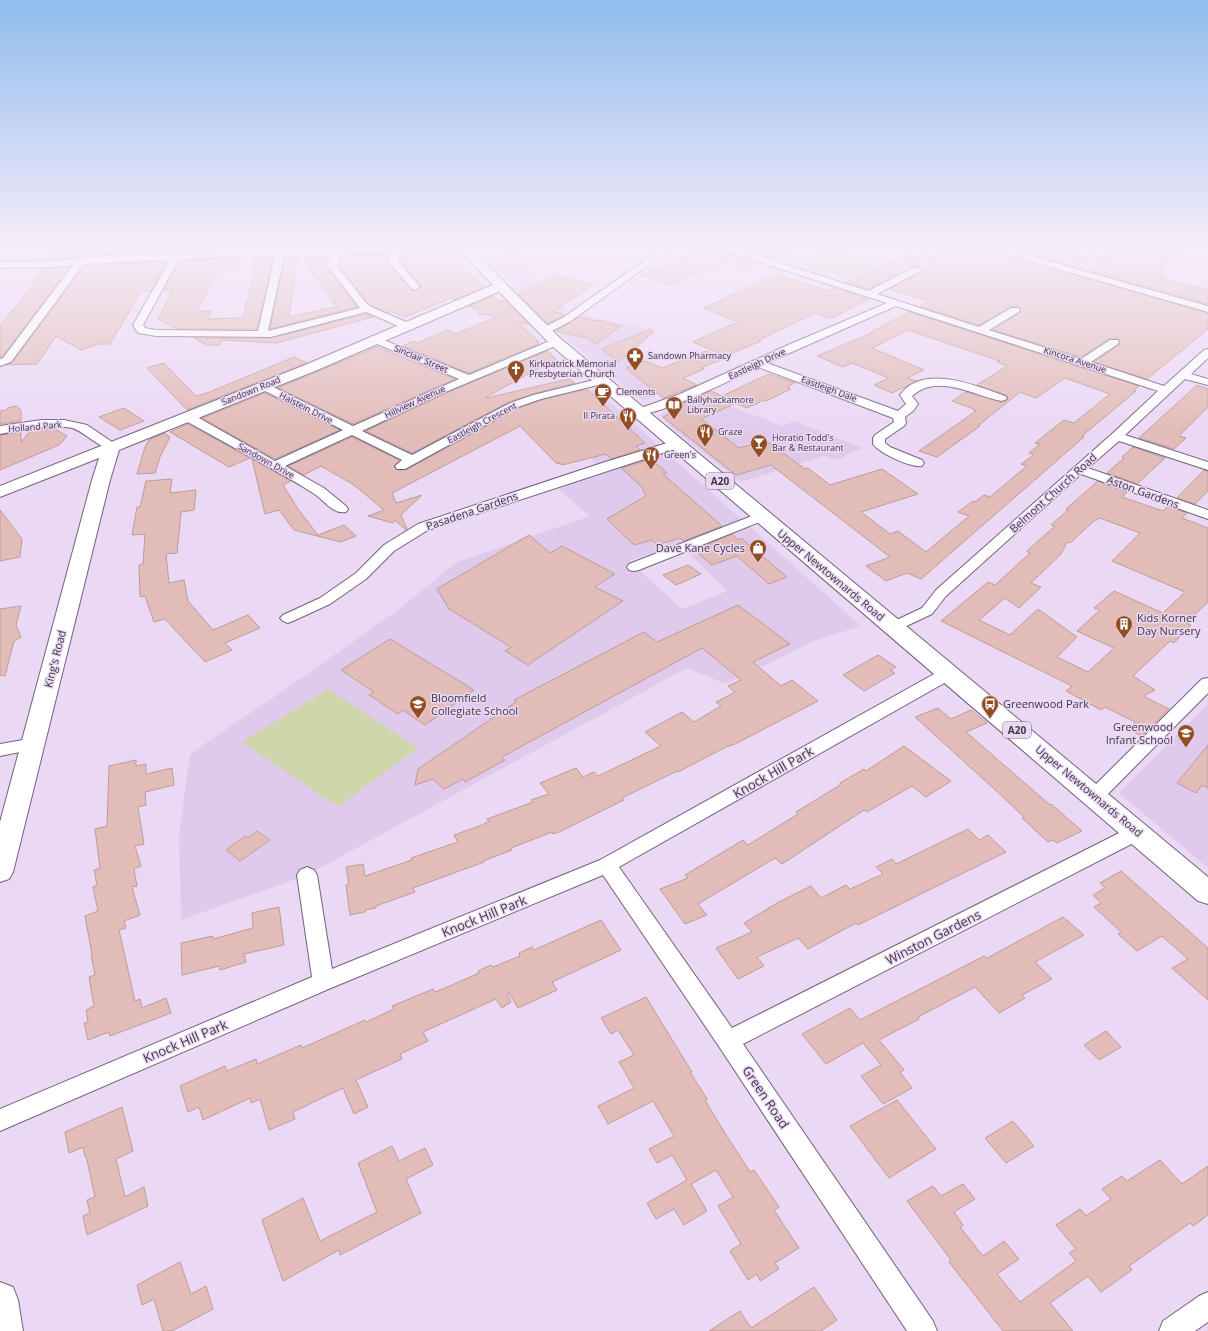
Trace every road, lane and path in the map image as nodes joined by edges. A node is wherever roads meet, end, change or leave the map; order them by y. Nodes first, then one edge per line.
1 (44, 310) edge
2 (146, 310) edge
3 (267, 310) edge
4 (363, 310) edge
5 (370, 310) edge
6 (444, 310) edge
7 (524, 310) edge
8 (578, 310) edge
9 (878, 310) edge
10 (921, 310) edge
11 (1015, 310) dead end
12 (407, 326) junction
13 (981, 330) junction
14 (544, 331) junction
15 (262, 334) junction
16 (374, 340) junction
17 (556, 342) junction
18 (1114, 342) dead end
19 (1208, 352) edge
20 (1, 363) edge
21 (758, 363) junction
22 (1083, 363) junction
23 (1183, 375) junction
24 (467, 378) junction
25 (602, 381) junction
26 (1208, 382) edge
27 (263, 386) junction
28 (1166, 390) junction
29 (1001, 398) dead end
30 (640, 412) junction
31 (899, 416) junction
32 (188, 417) junction
33 (0, 430) edge
34 (350, 431) junction
35 (1118, 436) junction
36 (677, 444) junction
37 (112, 446) junction
38 (918, 463) dead end
39 (275, 466) junction
40 (1208, 466) edge
41 (1079, 469) junction
42 (0, 492) edge
43 (341, 509) dead end
44 (1208, 515) edge
45 (762, 516) junction
46 (634, 567) dead end
47 (288, 618) dead end
48 (894, 627) junction
49 (948, 673) junction
50 (1208, 683) edge
51 (34, 744) junction
52 (0, 750) edge
53 (1095, 796) junction
54 (1138, 832) junction
55 (607, 865) junction
56 (0, 872) edge
57 (307, 876) dead end
58 (1208, 893) edge
59 (323, 982) junction
60 (728, 1041) junction
61 (0, 1120) edge
62 (0, 1300) edge
63 (1208, 1305) edge
64 (4, 1331) edge
65 (923, 1331) edge
66 (1173, 1331) edge

1 - 20 street
2 - 15 street
3 - 15 street
4 - 15 street
5 - 12 street
6 - 12 street, Sandown Road
7 - 14 street, Upper Newtownards Road / A20
8 - 14 street
9 - 21 street, Eastleigh Drive
10 - 13 street, Kincora Avenue
11 - 13 street
12 - 16 street, Sandown Road
13 - 22 street, Kincora Avenue
14 - 17 street, Upper Newtownards Road / A20
16 - 24 street, Sinclair Street
16 - 27 street, Sandown Road
17 - 24 street, Hillview Avenue
17 - 25 street, Upper Newtownards Road / A20
18 - 22 street
19 - 23 street, Belmont Church Road
21 - 30 street, Eastleigh Drive
21 - 31 street, Eastleigh Dale
22 - 28 street, Kincora Avenue
23 - 26 street
23 - 28 street, Belmont Church Road
24 - 34 street, Hillview Avenue
25 - 30 street, Upper Newtownards Road / A20
25 - 34 street, Eastleigh Crescent
27 - 32 street, Sandown Road
27 - 34 street, Halstein Drive
28 - 35 street, Belmont Church Road
29 - 31 street
30 - 36 street, Upper Newtownards Road / A20
31 - 38 street
32 - 37 street, Sandown Road
32 - 39 street, Sandown Drive
33 - 37 street, Holland Park
34 - 39 street, Hillview Avenue
35 - 40 street
35 - 41 street, Belmont Church Road
36 - 45 street, Upper Newtownards Road / A20
36 - 47 street, Pasadena Gardens
37 - 42 street, Sandown Road
37 - 51 street, King's Road
39 - 43 street, Sandown Drive
41 - 44 street, Aston Gardens
41 - 48 street, Belmont Church Road
45 - 46 street
45 - 48 street, Upper Newtownards Road / A20
48 - 49 street, Upper Newtownards Road / A20
49 - 53 street, Upper Newtownards Road / A20
49 - 55 street, Knock Hill Park
50 - 53 street
51 - 52 street
51 - 56 street, King's Road
53 - 54 street, Upper Newtownards Road / A20
54 - 58 street, Upper Newtownards Road / A20
54 - 60 street, Winston Gardens
55 - 59 street, Knock Hill Park
55 - 60 street, Green Road
57 - 59 street
59 - 61 street, Knock Hill Park
60 - 65 street, Green Road
62 - 64 street
63 - 66 street

